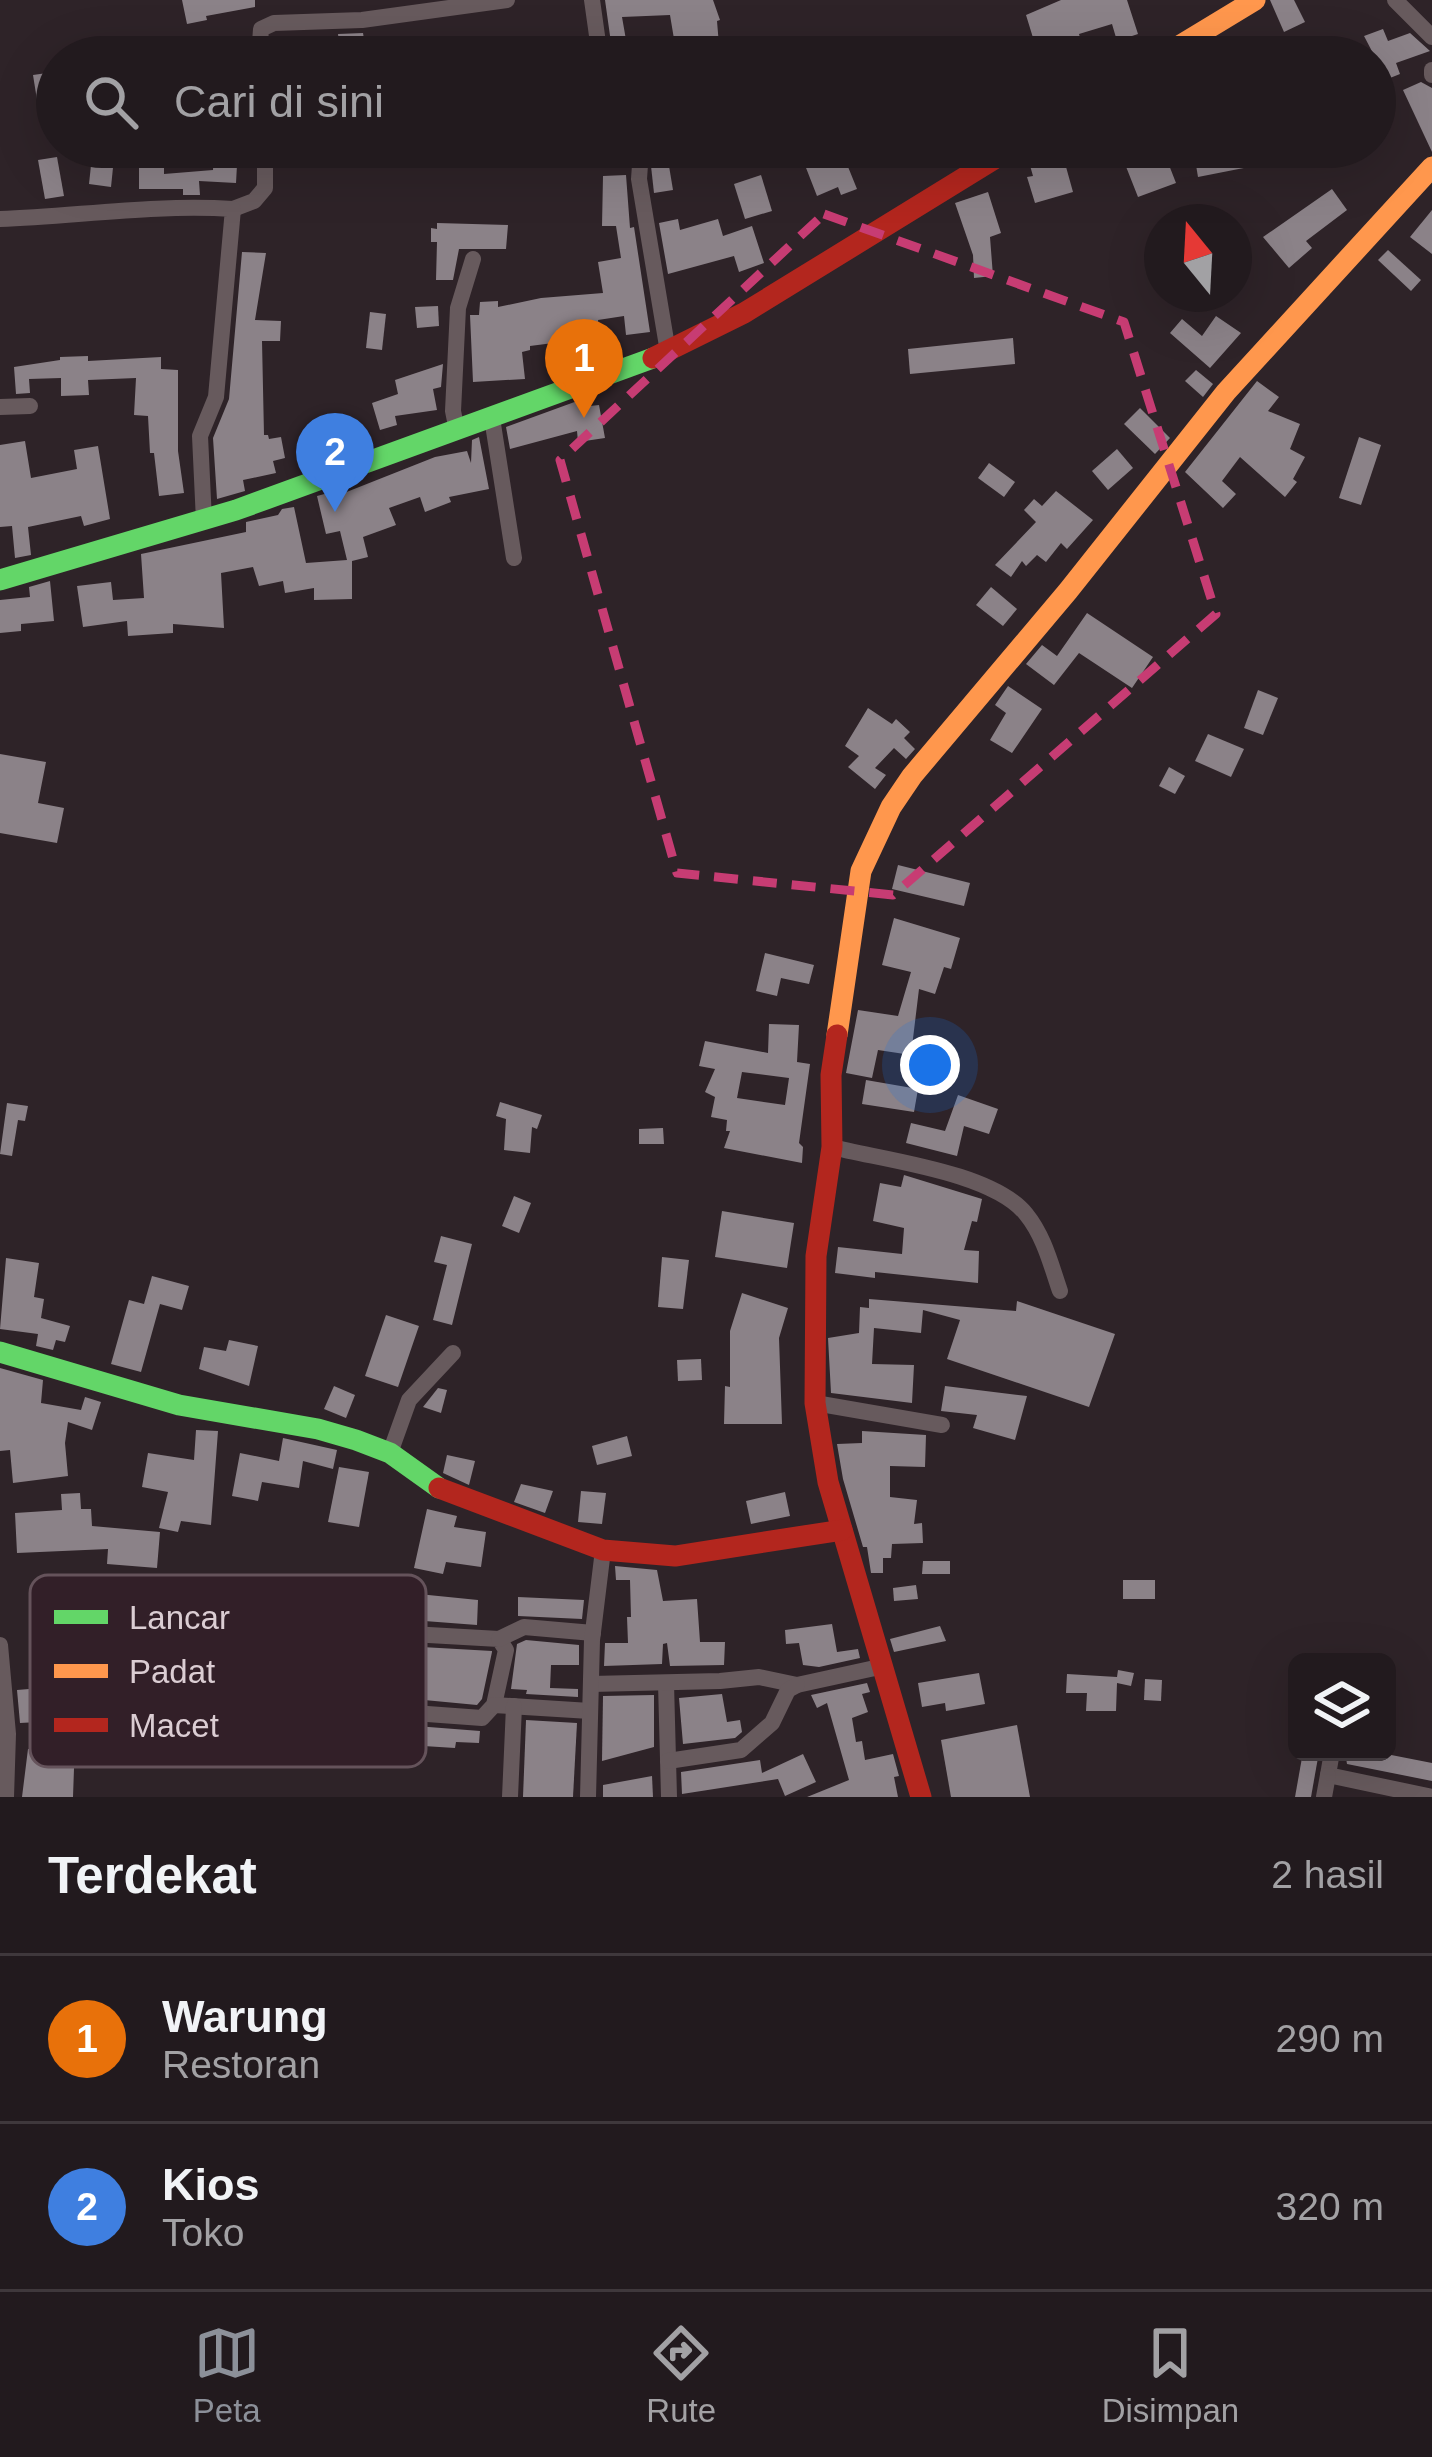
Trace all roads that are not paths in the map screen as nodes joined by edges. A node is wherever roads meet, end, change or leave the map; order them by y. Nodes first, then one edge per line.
1 (507, 0) edge
2 (592, 0) edge
3 (1256, 0) edge
4 (1395, 0) edge
5 (260, 36) edge
6 (597, 36) edge
7 (1196, 36) edge
8 (1432, 37) edge
9 (1432, 167) edge
10 (265, 168) edge
11 (640, 168) edge
12 (980, 168) edge
13 (233, 209) junction
14 (0, 219) edge
15 (473, 260) dead end
16 (666, 340) junction
17 (30, 406) dead end
18 (0, 407) edge
19 (492, 418) junction
20 (456, 421) junction
21 (204, 521) junction
22 (514, 558) dead end
23 (0, 580) edge
24 (832, 1148) junction
25 (1060, 1292) dead end
26 (0, 1352) edge
27 (453, 1353) dead end
28 (815, 1403) junction
29 (942, 1425) dead end
30 (390, 1454) junction
31 (842, 1530) junction
32 (603, 1550) junction
33 (593, 1634) junction
34 (426, 1635) edge
35 (499, 1639) junction
36 (0, 1646) edge
37 (884, 1666) junction
38 (666, 1683) junction
39 (591, 1684) junction
40 (796, 1685) junction
41 (504, 1706) junction
42 (590, 1711) junction
43 (426, 1716) edge
44 (668, 1761) junction
45 (1330, 1761) edge
46 (1328, 1775) junction
47 (6, 1797) edge
48 (509, 1797) edge
49 (589, 1797) edge
50 (669, 1797) edge
51 (921, 1797) edge
52 (1324, 1797) edge
53 (1432, 1797) edge

1 - 5 street
2 - 6 street
3 - 7 street
4 - 8 street
9 - 24 street
10 - 13 street
11 - 16 street
12 - 16 street
13 - 14 street
13 - 21 street
15 - 20 street
16 - 19 street
17 - 18 street
19 - 20 street
19 - 22 street
20 - 21 street
21 - 23 street
24 - 25 street
24 - 28 street
26 - 30 street
27 - 30 street
28 - 29 street
28 - 31 street
30 - 32 street
31 - 32 street
31 - 37 street
32 - 33 street
33 - 35 street
33 - 39 street
34 - 35 street
35 - 41 street
36 - 47 street
37 - 40 street
37 - 51 street
38 - 39 street
38 - 40 street
38 - 44 street
39 - 42 street
40 - 44 street
41 - 42 street
41 - 43 street
41 - 48 street
42 - 49 street
44 - 50 street
45 - 46 street
46 - 52 street
46 - 53 street

